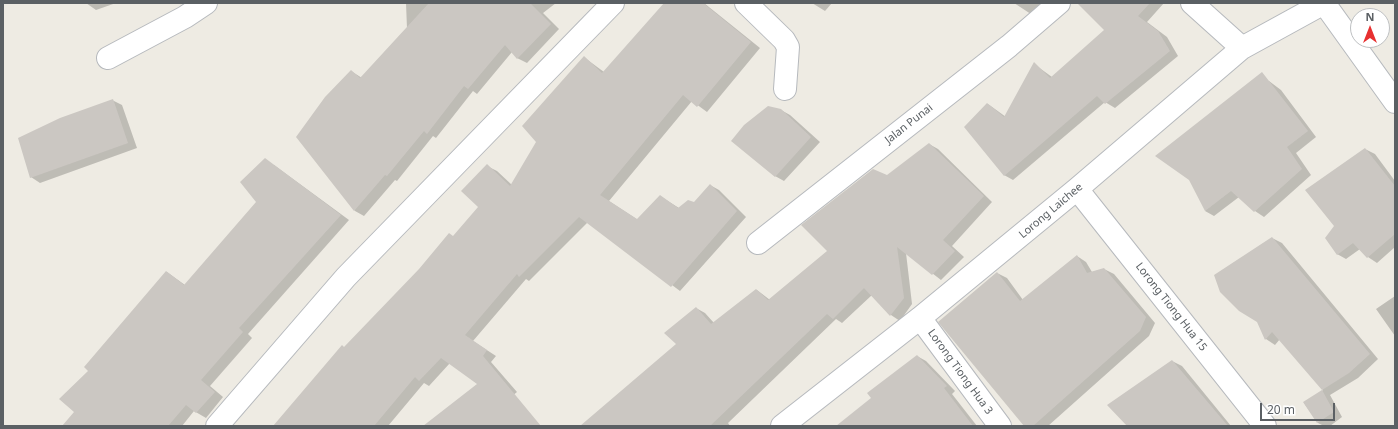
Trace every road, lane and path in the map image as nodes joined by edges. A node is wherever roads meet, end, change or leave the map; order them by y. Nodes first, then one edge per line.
1 (206, 3) edge
2 (614, 3) edge
3 (746, 3) edge
4 (1059, 3) edge
5 (1192, 3) edge
6 (1324, 3) edge
7 (182, 10) edge
8 (1242, 48) junction
9 (108, 58) dead end
10 (785, 90) dead end
11 (1395, 102) edge
12 (1077, 189) junction
13 (758, 243) dead end
14 (920, 318) junction
15 (217, 426) edge
16 (782, 426) edge
17 (1000, 426) edge
18 (1265, 426) edge

1 - 7 street
2 - 15 street
3 - 10 street
4 - 13 street, Jalan Punai
5 - 8 street
6 - 8 street, Lorong Laichee
6 - 11 street
7 - 9 street
8 - 12 street, Lorong Laichee
12 - 14 street, Lorong Laichee
12 - 18 street, Lorong Tiong Hua 15
14 - 16 street, Lorong Laichee
14 - 17 street, Lorong Tiong Hua 3

